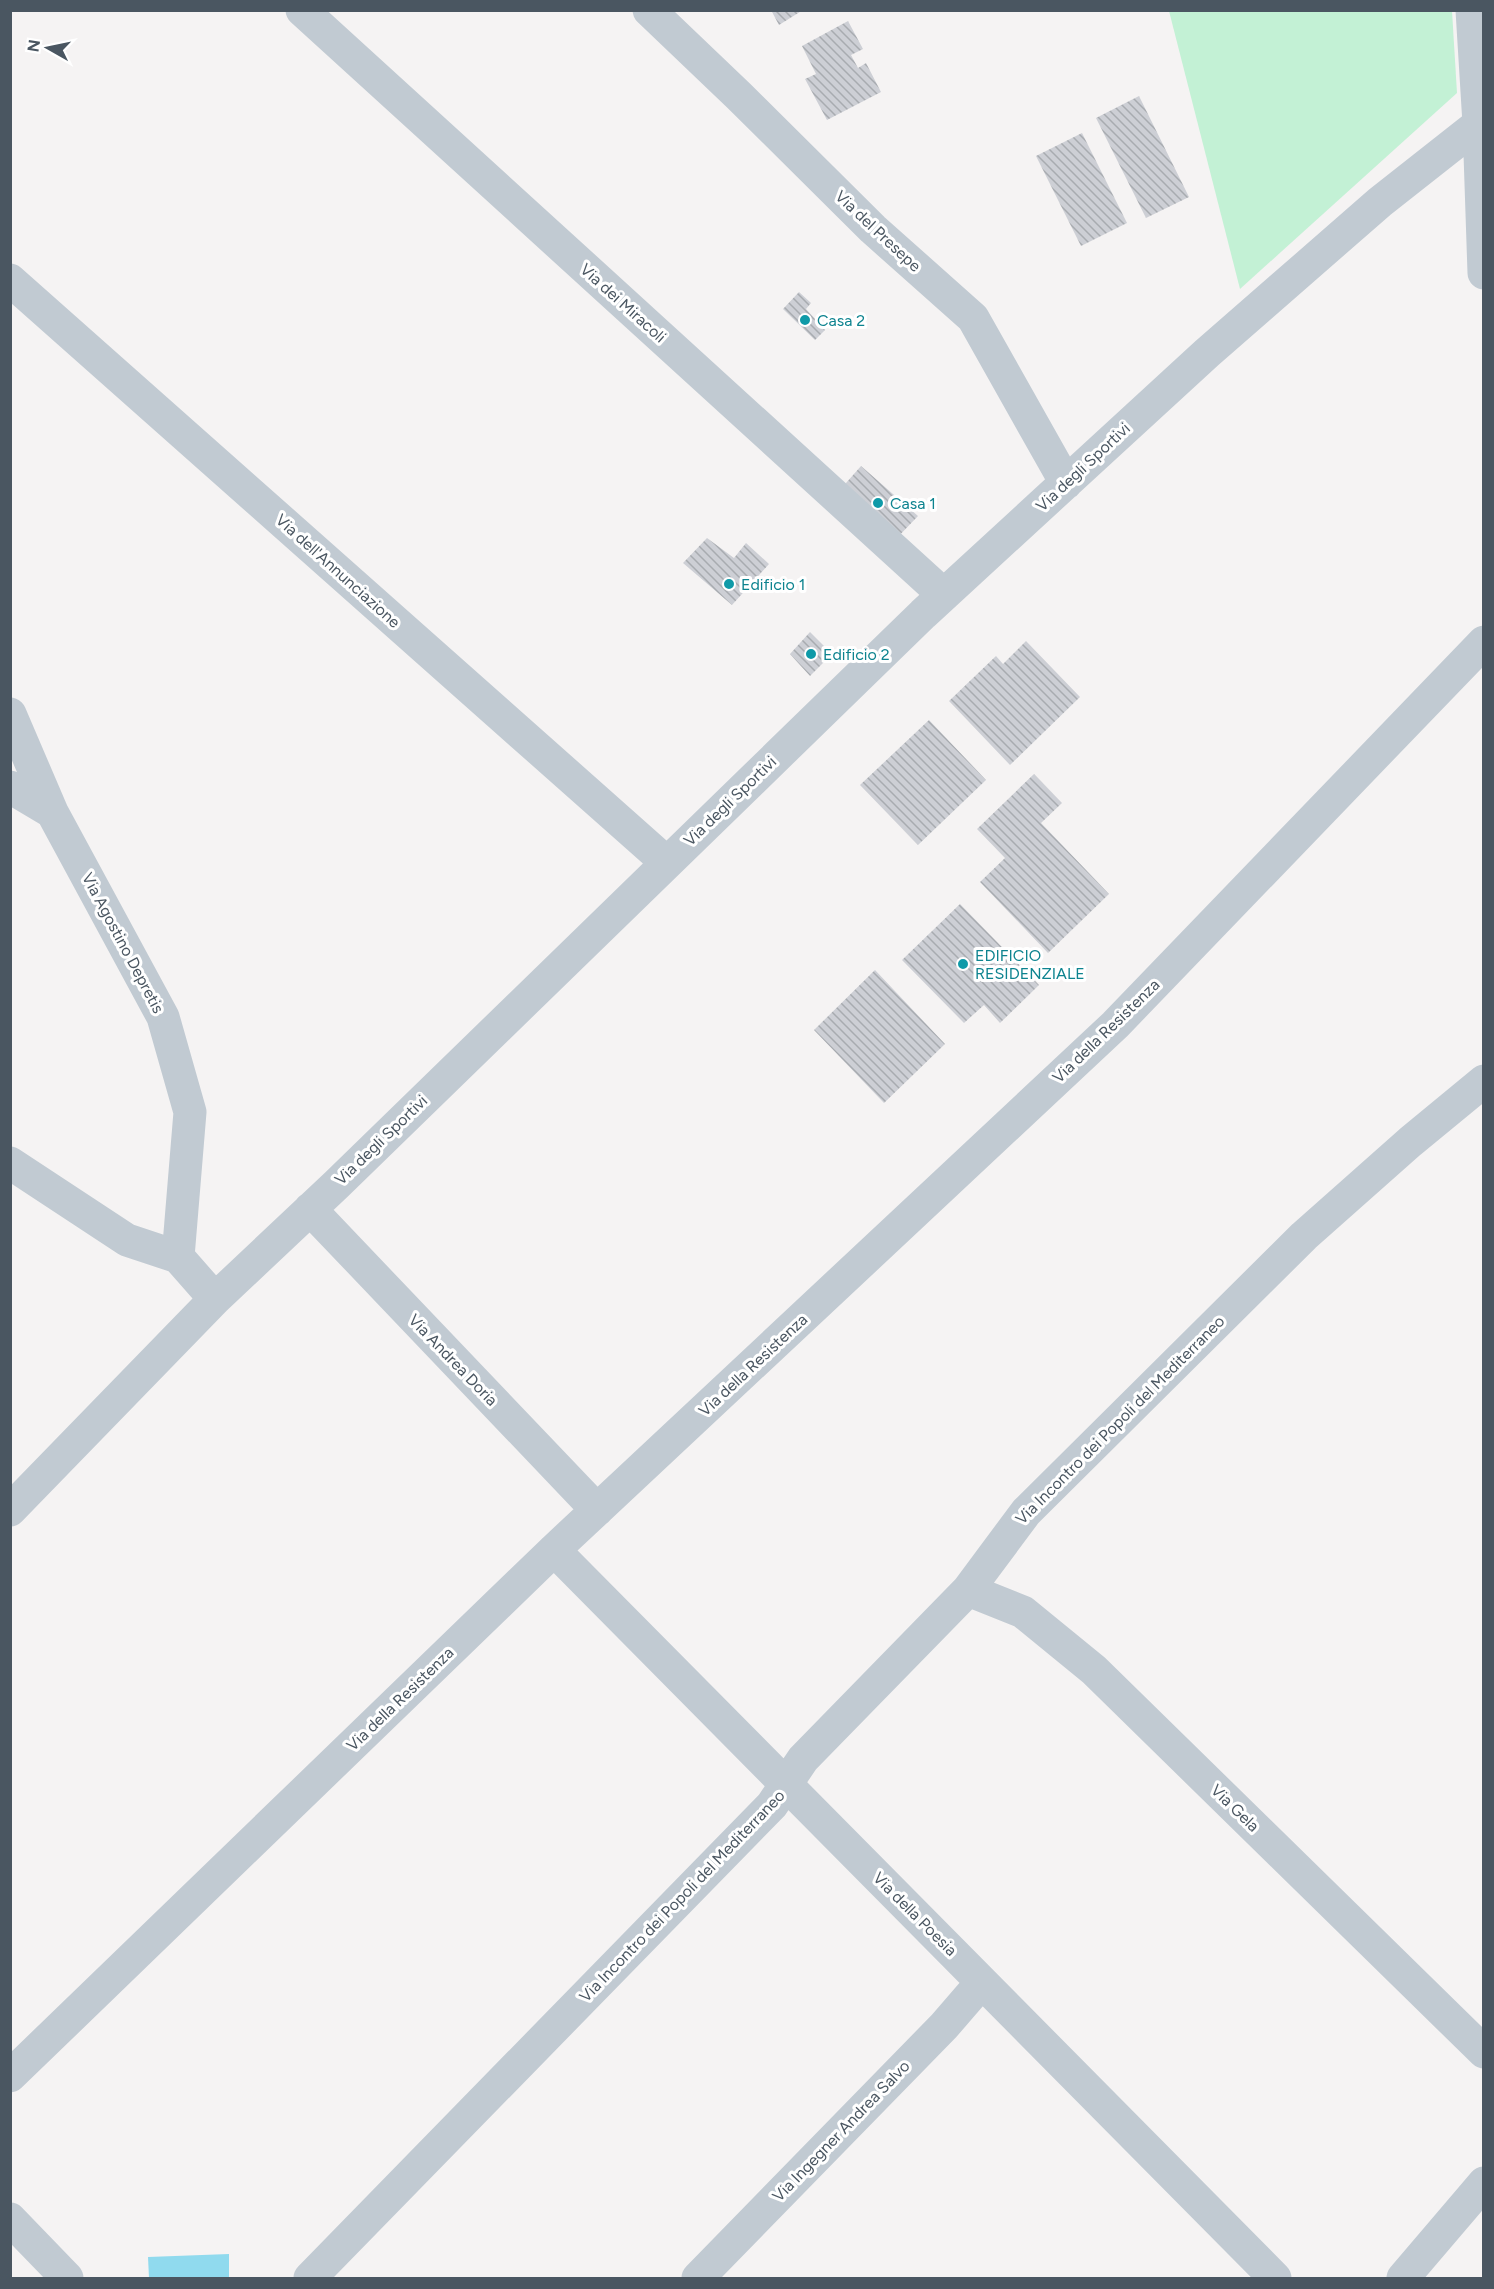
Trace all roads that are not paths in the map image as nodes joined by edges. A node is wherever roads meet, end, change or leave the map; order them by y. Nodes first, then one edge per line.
1 (302, 10) edge
2 (649, 10) edge
3 (1472, 10) edge
4 (1479, 124) junction
5 (1484, 273) edge
6 (10, 280) edge
7 (1066, 483) junction
8 (945, 595) junction
9 (1484, 642) edge
10 (10, 714) edge
11 (10, 787) edge
12 (52, 812) junction
13 (666, 862) junction
14 (1484, 1081) edge
15 (10, 1163) edge
16 (310, 1209) junction
17 (178, 1257) junction
18 (215, 1299) junction
19 (10, 1510) edge
20 (597, 1510) junction
21 (554, 1550) junction
22 (968, 1590) junction
23 (787, 1785) junction
24 (982, 1982) junction
25 (1484, 2052) edge
26 (10, 2076) edge
27 (1484, 2183) edge
28 (10, 2219) edge
29 (68, 2278) edge
30 (310, 2278) edge
31 (698, 2278) edge
32 (1275, 2278) edge
33 (1403, 2278) edge

1 - 8 street, Via dei Miracoli
2 - 7 street, Via del Presepe
3 - 4 street
4 - 5 street
4 - 7 street, Via degli Sportivi
6 - 13 street, Via dell'Annunciazione
7 - 8 street, Via degli Sportivi
8 - 13 street, Via degli Sportivi
9 - 20 street, Via della Resistenza
10 - 12 street, Via Agostino Depretis
11 - 12 street
12 - 17 street, Via Agostino Depretis
13 - 16 street, Via degli Sportivi
14 - 22 street, Via Incontro dei Popoli del Mediterraneo
15 - 17 street
16 - 18 street, Via degli Sportivi
16 - 20 street, Via Andrea Doria
17 - 18 street
18 - 19 street, Via degli Sportivi
20 - 21 street, Via della Resistenza
21 - 23 street, Via della Poesia
21 - 26 street, Via della Resistenza
22 - 23 street, Via Incontro dei Popoli del Mediterraneo
22 - 25 street, Via Gela
23 - 24 street, Via della Poesia
23 - 30 street, Via Incontro dei Popoli del Mediterraneo
24 - 31 street, Via Ingegner Andrea Salvo
24 - 32 street, Via della Poesia
27 - 33 street
28 - 29 street

